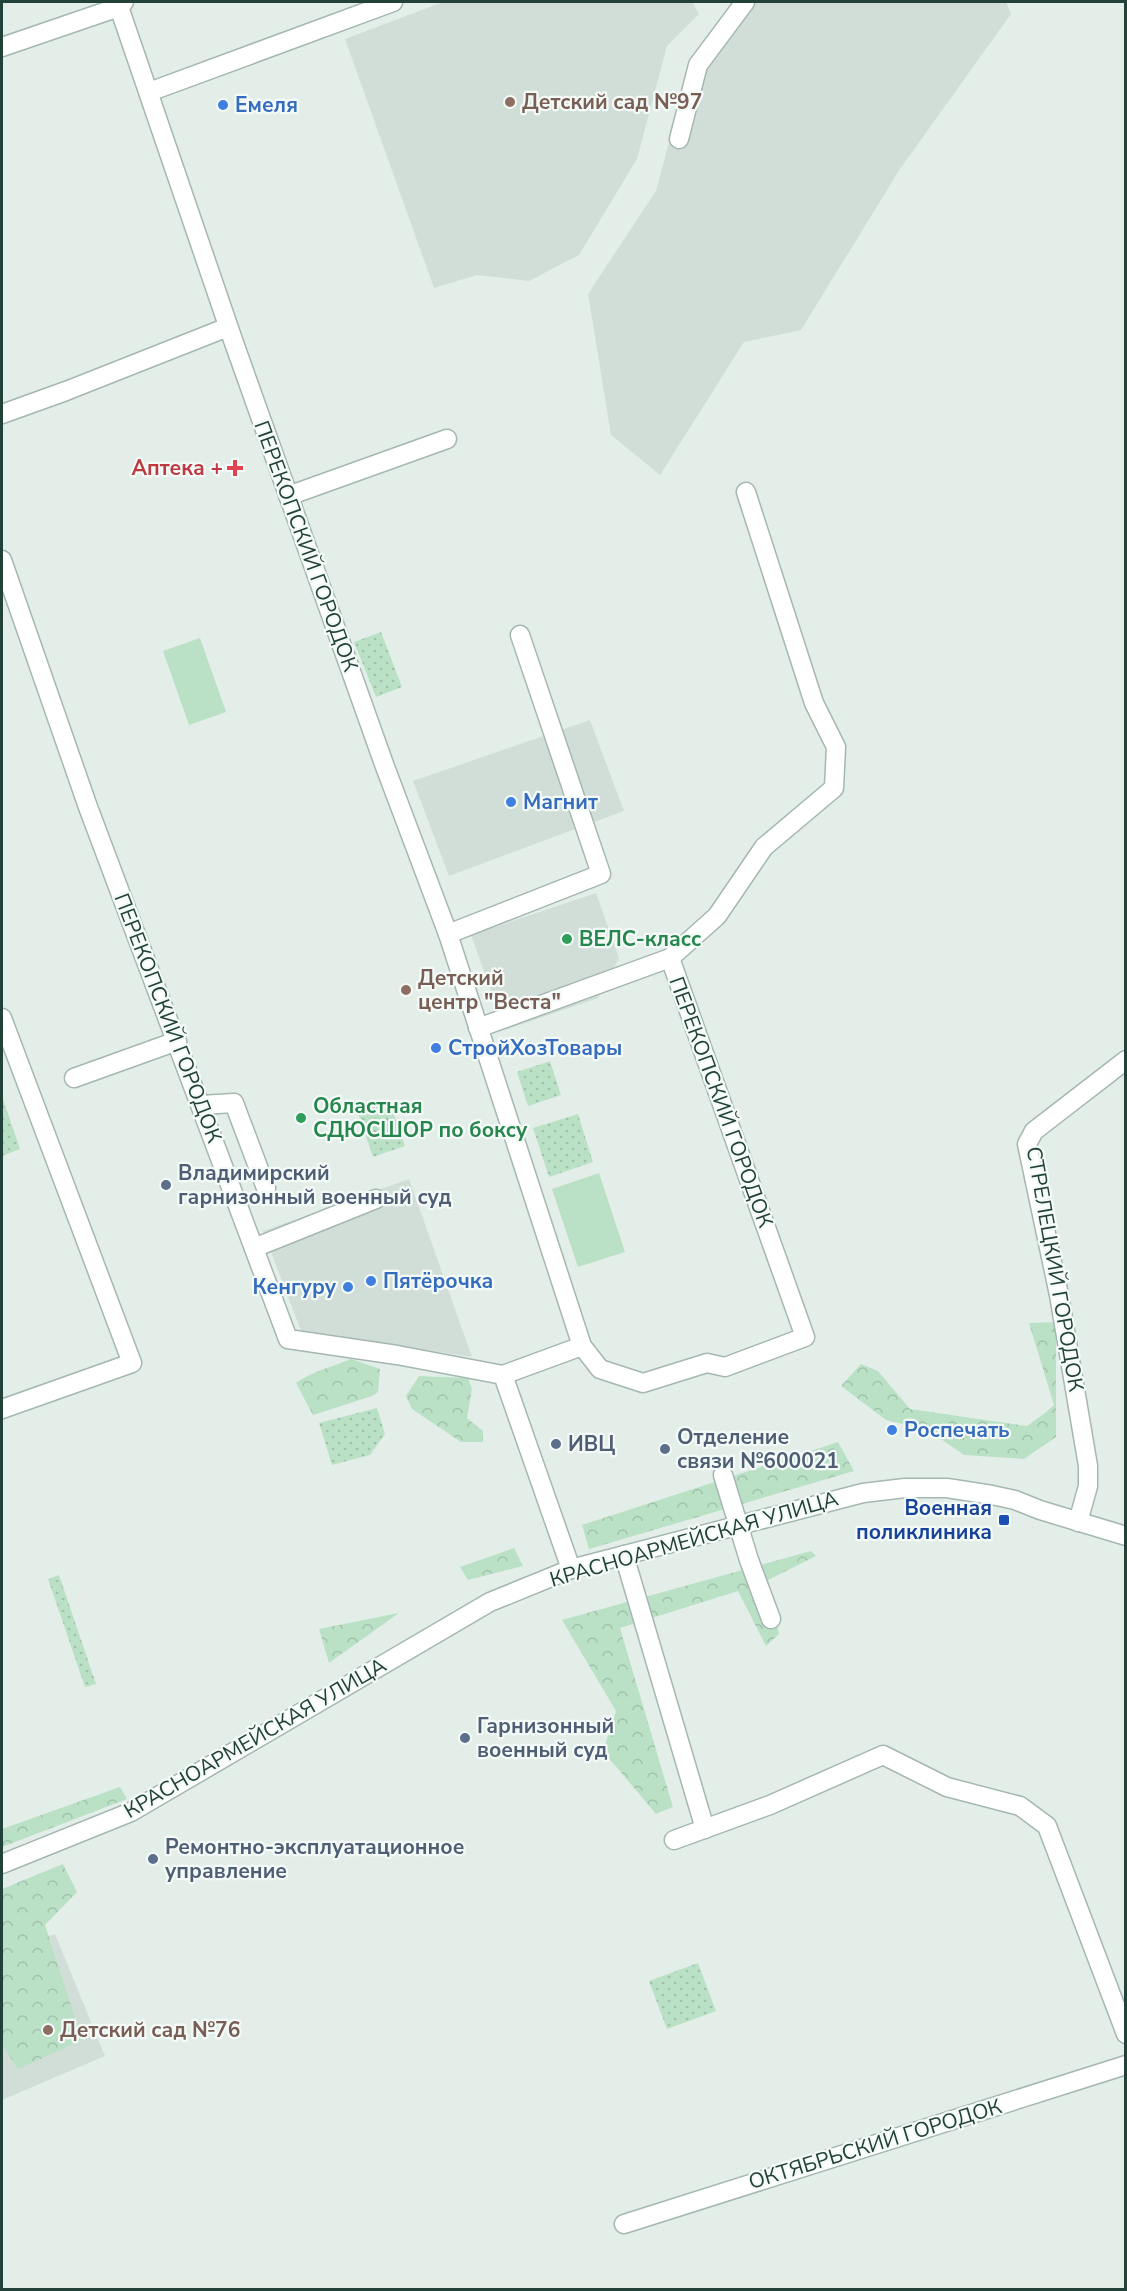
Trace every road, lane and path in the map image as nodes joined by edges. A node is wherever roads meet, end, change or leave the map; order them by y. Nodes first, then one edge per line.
1 (393, 2) edge
2 (745, 2) edge
3 (122, 4) edge
4 (2, 47) edge
5 (148, 92) junction
6 (679, 139) dead end
7 (228, 327) junction
8 (2, 414) edge
9 (447, 439) dead end
10 (746, 492) dead end
11 (288, 496) junction
12 (2, 560) edge
13 (520, 635) dead end
14 (448, 934) junction
15 (669, 958) junction
16 (2, 1018) edge
17 (478, 1028) junction
18 (177, 1041) junction
19 (1125, 1060) edge
20 (74, 1078) dead end
21 (201, 1105) junction
22 (266, 1188) dead end
23 (376, 1199) dead end
24 (254, 1248) junction
25 (582, 1347) junction
26 (503, 1375) junction
27 (2, 1409) edge
28 (723, 1475) dead end
29 (1078, 1522) junction
30 (738, 1525) junction
31 (1125, 1536) edge
32 (624, 1555) junction
33 (572, 1569) junction
34 (771, 1619) dead end
35 (705, 1829) junction
36 (674, 1840) dead end
37 (2, 1864) edge
38 (1125, 2034) edge
39 (1125, 2065) edge
40 (624, 2224) dead end

1 - 5 street
2 - 6 street
3 - 4 street, ПЕРЕКОПСКИЙ ГОРОДОК
3 - 5 street, ПЕРЕКОПСКИЙ ГОРОДОК
5 - 7 street, ПЕРЕКОПСКИЙ ГОРОДОК
7 - 8 street
7 - 11 street, ПЕРЕКОПСКИЙ ГОРОДОК
9 - 11 street
10 - 15 street
11 - 14 street, ПЕРЕКОПСКИЙ ГОРОДОК
12 - 18 street, ПЕРЕКОПСКИЙ ГОРОДОК
13 - 14 street
14 - 17 street, ПЕРЕКОПСКИЙ ГОРОДОК
15 - 17 street, ПЕРЕКОПСКИЙ ГОРОДОК
15 - 25 street, ПЕРЕКОПСКИЙ ГОРОДОК
16 - 27 street
17 - 25 street, ПЕРЕКОПСКИЙ ГОРОДОК
18 - 20 street
18 - 21 street, ПЕРЕКОПСКИЙ ГОРОДОК
19 - 29 street, СТРЕЛЕЦКИЙ ГОРОДОК
21 - 22 street
21 - 24 street, ПЕРЕКОПСКИЙ ГОРОДОК
23 - 24 street
24 - 26 street, ПЕРЕКОПСКИЙ ГОРОДОК
25 - 26 street
26 - 33 street
28 - 30 street
29 - 30 street, КРАСНОАРМЕЙСКАЯ УЛИЦА
29 - 31 street, КРАСНОАРМЕЙСКАЯ УЛИЦА
30 - 32 street, КРАСНОАРМЕЙСКАЯ УЛИЦА
30 - 34 street
32 - 33 street, КРАСНОАРМЕЙСКАЯ УЛИЦА
32 - 35 street
33 - 37 street, КРАСНОАРМЕЙСКАЯ УЛИЦА
35 - 36 street
35 - 38 street
39 - 40 street, ОКТЯБРЬСКИЙ ГОРОДОК

